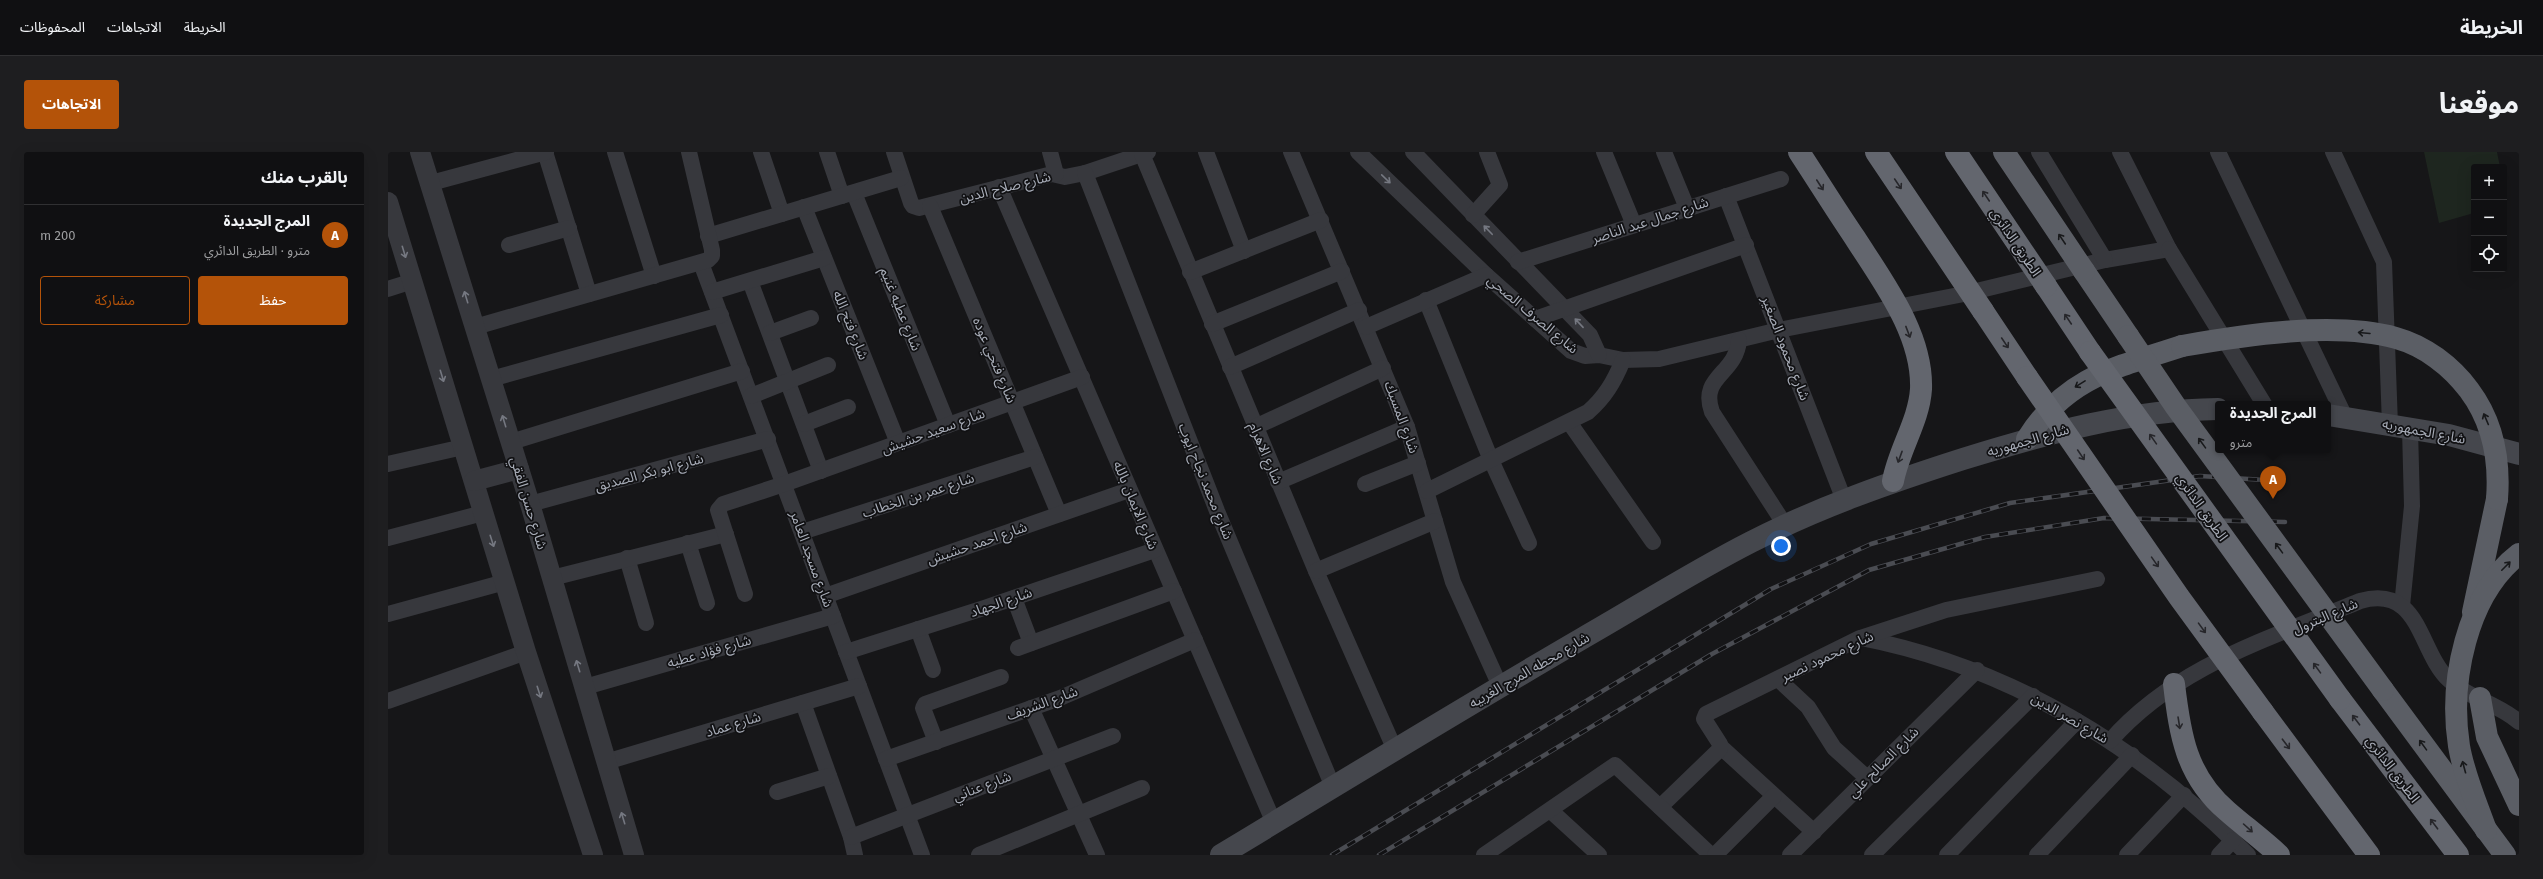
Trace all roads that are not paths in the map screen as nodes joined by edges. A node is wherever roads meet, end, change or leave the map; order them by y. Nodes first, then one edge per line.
1 (420, 152) edge
2 (546, 152) edge
3 (615, 152) edge
4 (689, 152) edge
5 (761, 152) edge
6 (827, 152) edge
7 (894, 152) edge
8 (1050, 152) edge
9 (1206, 152) edge
10 (1291, 152) edge
11 (1358, 152) edge
12 (1413, 152) edge
13 (1487, 152) edge
14 (1604, 152) edge
15 (1664, 152) edge
16 (1799, 152) edge
17 (1876, 152) edge
18 (1956, 152) edge
19 (2004, 152) edge
20 (2039, 152) edge
21 (2120, 152) edge
22 (2218, 152) edge
23 (2334, 152) edge
24 (1145, 153) edge
25 (1111, 158) edge
26 (1085, 173) junction
27 (1056, 174) junction
28 (901, 178) junction
29 (1781, 179) dead end
30 (431, 183) junction
31 (999, 187) junction
32 (848, 194) junction
33 (1726, 196) junction
34 (388, 202) edge
35 (930, 206) junction
36 (804, 207) junction
37 (1687, 208) junction
38 (782, 214) junction
39 (1473, 215) junction
40 (1321, 220) junction
41 (1634, 225) junction
42 (392, 227) edge
43 (569, 228) junction
44 (708, 236) junction
45 (510, 245) dead end
46 (1746, 245) junction
47 (2169, 249) junction
48 (1244, 251) junction
49 (824, 258) junction
50 (2105, 260) junction
51 (1518, 262) junction
52 (701, 263) junction
53 (1342, 271) junction
54 (1190, 272) junction
55 (1486, 275) junction
56 (654, 276) junction
57 (413, 281) junction
58 (750, 281) junction
59 (388, 289) edge
60 (712, 292) junction
61 (589, 294) junction
62 (1426, 300) junction
63 (1897, 307) junction
64 (1566, 309) junction
65 (1359, 310) junction
66 (721, 315) junction
67 (811, 318) dead end
68 (1535, 319) junction
69 (1212, 324) junction
70 (475, 327) junction
71 (1366, 327) junction
72 (1779, 330) junction
73 (770, 333) junction
74 (1739, 340) junction
75 (1599, 355) junction
76 (1623, 360) junction
77 (828, 365) dead end
78 (1230, 367) junction
79 (1383, 368) junction
80 (742, 371) junction
81 (1082, 377) junction
82 (491, 378) junction
83 (788, 381) junction
84 (751, 396) junction
85 (2262, 401) edge
86 (2329, 401) edge
87 (1012, 402) junction
88 (2331, 405) edge
89 (848, 407) dead end
90 (2215, 408) edge
91 (2336, 416) edge
92 (1569, 422) junction
93 (804, 424) junction
94 (948, 425) junction
95 (1255, 427) junction
96 (1407, 427) junction
97 (2400, 427) junction
98 (768, 439) junction
99 (2028, 439) junction
100 (511, 442) junction
101 (898, 443) junction
102 (463, 447) junction
103 (2519, 454) edge
104 (1035, 457) junction
105 (1491, 460) junction
106 (1418, 463) junction
107 (388, 464) edge
108 (519, 469) junction
109 (821, 471) junction
110 (474, 481) junction
111 (1893, 481) junction
112 (1278, 482) junction
113 (784, 484) junction
114 (1365, 484) dead end
115 (1129, 490) junction
116 (1426, 491) junction
117 (1844, 500) junction
118 (530, 504) junction
119 (483, 513) junction
120 (1059, 514) junction
121 (1435, 521) junction
122 (1785, 525) junction
123 (802, 532) junction
124 (726, 534) junction
125 (388, 538) edge
126 (1653, 542) dead end
127 (688, 543) junction
128 (1530, 543) dead end
129 (1155, 550) junction
130 (2519, 554) edge
131 (627, 558) junction
132 (1316, 571) junction
133 (552, 578) junction
134 (2097, 579) dead end
135 (505, 582) junction
136 (1174, 592) junction
137 (745, 594) dead end
138 (825, 596) junction
139 (1014, 598) junction
140 (707, 602) dead end
141 (2402, 606) junction
142 (388, 614) edge
143 (833, 616) junction
144 (2471, 621) junction
145 (646, 623) dead end
146 (918, 629) junction
147 (1860, 638) junction
148 (1195, 640) junction
149 (526, 652) junction
150 (846, 652) junction
151 (933, 670) dead end
152 (1976, 670) junction
153 (1001, 677) dead end
154 (1778, 679) junction
155 (2174, 684) junction
156 (859, 686) junction
157 (1500, 686) junction
158 (584, 687) junction
159 (2033, 696) junction
160 (2480, 698) junction
161 (388, 701) edge
162 (803, 703) junction
163 (1032, 708) junction
164 (2077, 721) junction
165 (2519, 722) edge
166 (1113, 736) dead end
167 (2110, 741) junction
168 (936, 742) junction
169 (1720, 747) junction
170 (1395, 750) junction
171 (2132, 755) junction
172 (1054, 758) junction
173 (886, 759) junction
174 (606, 762) junction
175 (830, 776) junction
176 (1866, 777) junction
177 (1334, 787) junction
178 (1142, 788) dead end
179 (777, 792) dead end
180 (2184, 795) junction
181 (1774, 796) junction
182 (2519, 805) edge
183 (1660, 807) junction
184 (1551, 811) junction
185 (907, 815) junction
186 (1080, 815) junction
187 (1274, 823) junction
188 (2486, 830) junction
189 (1814, 832) junction
190 (851, 837) junction
191 (2233, 840) junction
192 (593, 855) edge
193 (634, 855) edge
194 (855, 855) edge
195 (922, 855) edge
196 (979, 855) edge
197 (1097, 855) edge
198 (1221, 855) edge
199 (1484, 855) edge
200 (1599, 855) edge
201 (1711, 855) edge
202 (1715, 855) edge
203 (1790, 855) edge
204 (1872, 855) edge
205 (1947, 855) edge
206 (2037, 855) edge
207 (2127, 855) edge
208 (2219, 855) edge
209 (2248, 855) edge
210 (2279, 855) edge
211 (2369, 855) edge
212 (2458, 855) edge
213 (2504, 855) edge

1 - 30 street, شارع حسن الفقي
2 - 30 street
2 - 43 street
3 - 56 street
4 - 44 street
5 - 38 street
6 - 32 street, شارع عطيه غنيم
7 - 28 street
8 - 27 street
9 - 48 street
10 - 40 street, شارع المسبك
11 -> 55 street, شارع الصرف الصحي
12 - 39 street, شارع الصرف الصحي
13 - 39 street
14 - 41 street
15 - 37 street
16 -> 63 highway
17 -> 211 highway, bridge
212 -> 18 highway, الطريق الدائري, bridge
188 -> 19 highway, bridge
20 - 50 street
21 - 47 street
22 - 86 street
23 - 97 street
24 - 25 street, شارع صلاح الدين
24 - 54 street, شارع الاهرام
25 - 26 street, شارع صلاح الدين
26 - 27 street, شارع صلاح الدين
26 - 177 street, شارع محمد نجاح ايوب
27 - 31 street, شارع صلاح الدين
28 - 32 street
28 - 35 street, شارع صلاح الدين
29 - 33 street, شارع جمال عبد الناصر
70 -> 30 street, شارع حسن الفقي
31 - 35 street, شارع صلاح الدين
31 - 81 street, شارع الايمان بالله
32 - 36 street
32 - 94 street, شارع عطيه غنيم
33 - 37 street, شارع جمال عبد الناصر
33 - 46 street, شارع محمود الصغير
34 - 42 street
35 - 87 street, شارع فتحي عوده
36 - 38 street
36 - 49 street, شارع فتح الله
37 - 41 street, شارع جمال عبد الناصر
38 - 44 street
51 -> 39 street, شارع الصرف الصحي
40 - 48 street
40 - 53 street, شارع المسبك
41 - 51 street, شارع جمال عبد الناصر
42 -> 57 street
43 - 45 street
43 - 61 street
44 - 52 street
46 - 64 street
46 - 72 street, شارع محمود الصغير
47 - 50 street
47 - 85 street
48 - 54 street
49 - 58 street
49 - 101 street, شارع فتح الله
50 - 63 street
51 - 64 street, شارع الصرف الصحي
52 - 56 street
52 - 60 street, شارع مسجد العامر
53 - 65 street, شارع المسبك
53 - 69 street
54 - 69 street, شارع الاهرام
55 - 62 street
55 - 68 street, شارع الصرف الصحي
56 - 61 street
57 - 59 street
57 -> 102 street
58 - 60 street
58 - 73 street
60 - 66 street, شارع مسجد العامر
61 - 70 street
62 - 71 street
62 - 105 street
63 - 72 street
63 -> 111 highway
64 - 68 street
75 -> 64 street, شارع الصرف الصحي
65 - 71 street, شارع المسبك
65 - 78 street
66 - 80 street, شارع مسجد العامر
66 - 82 street
67 - 73 street
68 - 75 street, شارع الصرف الصحي
69 - 78 street, شارع الاهرام
70 - 82 street, شارع حسن الفقي
71 - 79 street, شارع المسبك
72 - 74 street
72 - 117 street, شارع محمود الصغير
73 - 83 street
74 - 76 street
74 - 122 street
75 - 76 street
76 - 92 street
77 - 83 street
78 - 95 street, شارع الاهرام
79 - 95 street
79 - 96 street, شارع المسبك
80 - 84 street, شارع مسجد العامر
80 - 100 street
81 - 87 street, شارع سعيد حشيش
81 - 115 street, شارع الايمان بالله
100 -> 82 street, شارع حسن الفقي
83 - 84 street
83 - 93 street
84 - 98 street, شارع مسجد العامر
87 - 94 street, شارع سعيد حشيش
87 - 104 street, شارع فتحي عوده
88 - 91 street
89 - 93 street
90 - 99 main road, شارع الجمهوريه
91 - 97 main road, شارع الجمهوريه
92 - 105 street
92 - 126 street
93 - 109 street
94 - 101 street, شارع سعيد حشيش
95 - 112 street, شارع الاهرام
96 - 106 street, شارع المسبك
96 - 112 street
97 - 103 main road, شارع الجمهوريه
97 - 141 street
98 - 113 street, شارع مسجد العامر
98 - 118 street, شارع ابو بكر الصديق
99 - 111 main road, شارع الجمهوريه
144 -> 99 highway, bridge
100 - 108 street, شارع حسن الفقي
101 - 109 street, شارع سعيد حشيش
102 - 107 street
102 - 110 street
104 - 120 street, شارع فتحي عوده
104 - 123 street, شارع عمر بن الخطاب
105 - 116 street
105 - 128 street
106 - 114 street
106 - 116 street, شارع المسبك
108 - 110 street
108 - 118 street, شارع حسن الفقي
109 - 113 street, شارع سعيد حشيش
110 - 119 street
111 - 117 main road, شارع الجمهوريه
112 - 132 street, شارع الاهرام
113 - 123 street, شارع مسجد العامر
113 - 124 street, شارع سعيد حشيش
115 - 120 street, شارع احمد حشيش
115 - 129 street, شارع الايمان بالله
116 - 121 street, شارع المسبك
117 - 122 main road, شارع محطه المرج الغربيه
118 - 133 street, شارع حسن الفقي
119 - 125 street
119 -> 135 street
120 - 138 street, شارع احمد حشيش
121 - 132 street
121 - 157 street, شارع المسبك
122 - 157 main road, شارع محطه المرج الغربيه
123 - 138 street, شارع مسجد العامر
124 - 127 street
124 - 137 street
127 - 131 street
127 - 140 street
129 - 136 street, شارع الايمان بالله
129 - 139 street, شارع الجهاد
144 -> 130 highway, bridge
131 - 133 street
131 - 145 street
132 - 170 street, شارع الاهرام
158 -> 133 street, شارع حسن الفقي
134 - 147 street, شارع محمود نصير
135 - 142 street
135 - 149 street
136 - 139 street
136 - 148 street, شارع الايمان بالله
138 - 143 street, شارع مسجد العامر
139 - 146 street, شارع الجهاد
141 - 155 street, شارع البترول
141 - 160 street, شارع البترول
143 - 150 street, شارع مسجد العامر
143 - 158 street, شارع فؤاد عطيه
188 -> 144 highway, bridge
146 - 150 street, شارع الجهاد
146 - 151 street
147 - 152 street, شارع نصر الدين
147 - 154 street, شارع محمود نصير
148 - 163 street, شارع الشريف
148 - 187 street, شارع الايمان بالله
149 - 161 street
149 -> 192 street
150 - 156 street, شارع مسجد العامر
152 - 159 street, شارع نصر الدين
152 - 176 street, شارع الصالح علي
153 - 168 street
154 - 169 street, شارع محمود نصير
154 - 176 street
155 - 167 street, شارع البترول
155 -> 210 highway
156 - 162 street, شارع عماد
156 - 173 street, شارع مسجد العامر
157 - 170 main road, شارع محطه المرج الغربيه
158 - 174 street, شارع حسن الفقي
159 - 164 street, شارع نصر الدين
159 - 204 street
160 - 165 street, شارع البترول
160 - 182 highway
162 - 174 street, شارع عماد
162 - 175 street
163 - 168 street, شارع الشريف
163 - 172 street
164 - 167 street, شارع نصر الدين
164 - 205 street
166 - 172 street, شارع عناني
167 - 171 street, شارع نصر الدين
168 - 173 street, شارع الشريف
169 - 181 street
169 - 183 street
170 - 177 main road, شارع محطه المرج الغربيه
171 - 180 street, شارع نصر الدين
171 - 206 street
172 - 185 street, شارع عناني
172 - 186 street
173 - 185 street, شارع مسجد العامر
193 -> 174 street, شارع حسن الفقي
175 - 179 street
175 - 190 street
176 - 189 street, شارع الصالح علي
177 - 187 main road, شارع محطه المرج الغربيه
178 - 186 street
180 - 191 street, شارع نصر الدين
180 - 207 street
181 - 189 street
181 - 202 street
183 - 184 street
183 - 201 street
184 - 199 street
184 - 200 street
185 - 190 street, شارع عناني
185 - 195 street, شارع مسجد العامر
186 - 196 street
186 - 197 street
187 - 198 main road, شارع محطه المرج الغربيه
188 - 213 highway
189 - 203 street, شارع الصالح علي
190 - 194 street
191 - 208 street
191 - 209 street, شارع نصر الدين

